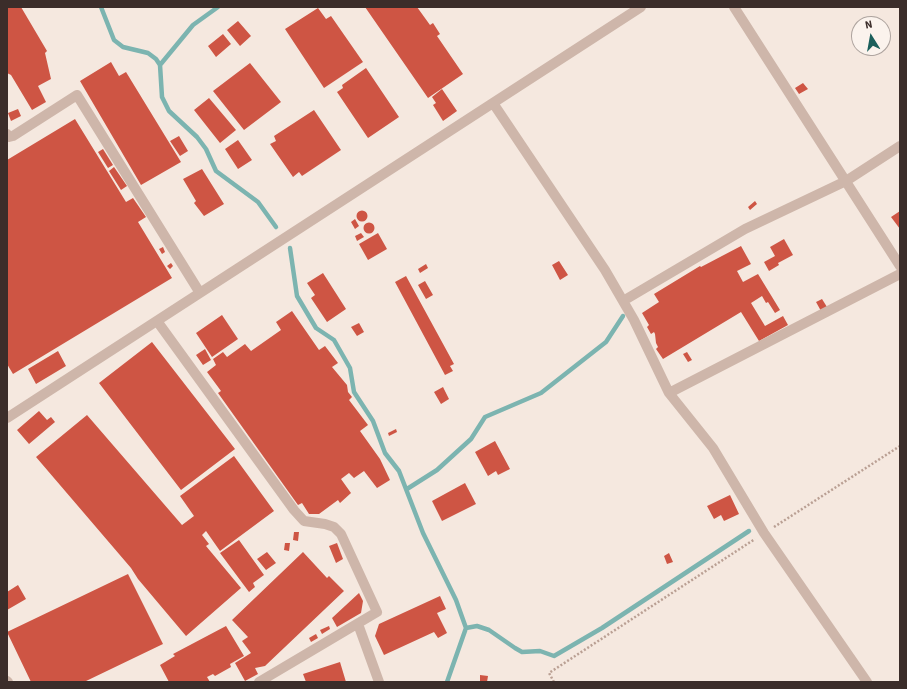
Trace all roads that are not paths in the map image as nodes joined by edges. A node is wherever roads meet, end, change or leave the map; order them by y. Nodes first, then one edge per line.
1 (641, 7) edge
2 (734, 7) edge
3 (493, 103) junction
4 (7, 134) edge
5 (900, 146) edge
6 (846, 181) junction
7 (900, 266) edge
8 (900, 274) edge
9 (200, 293) junction
10 (623, 301) junction
11 (158, 321) junction
12 (669, 393) junction
13 (7, 418) edge
14 (358, 624) junction
15 (259, 682) edge
16 (379, 682) edge
17 (867, 682) edge

1 - 3 street
2 - 6 street
3 - 9 street
3 - 10 street
4 - 9 street
5 - 6 street
6 - 7 street
6 - 10 street
8 - 12 street
9 - 11 street
10 - 12 street
11 - 13 street
11 - 14 street
12 - 17 street
14 - 15 street
14 - 16 street

